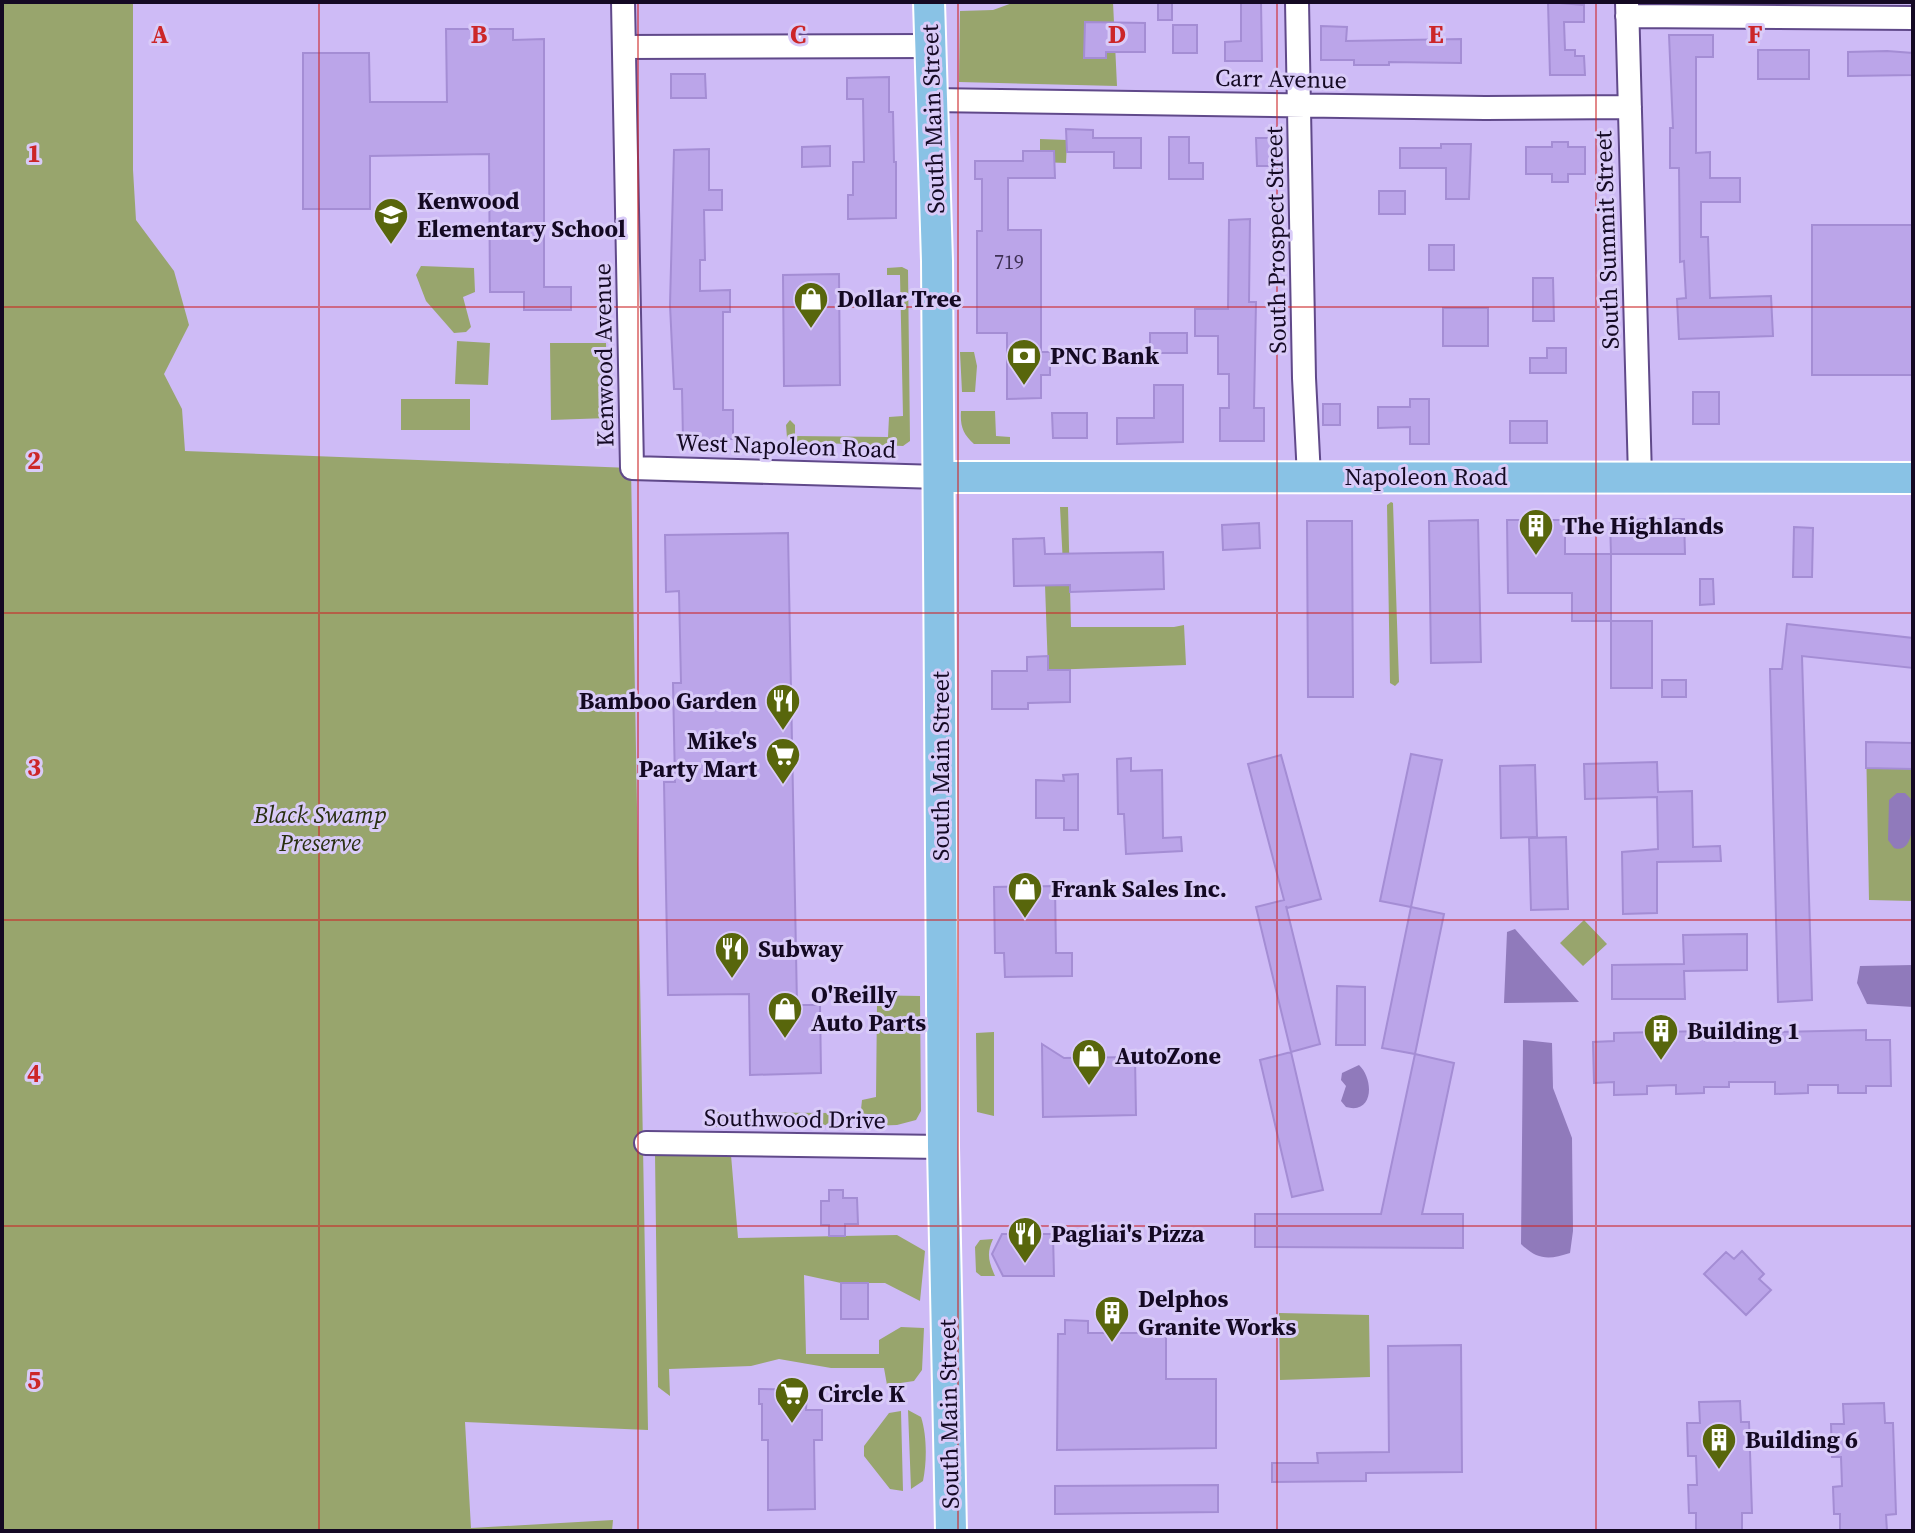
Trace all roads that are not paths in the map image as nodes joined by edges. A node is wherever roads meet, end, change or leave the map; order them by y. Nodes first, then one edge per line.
1 (623, 2) edge
2 (929, 2) edge
3 (1297, 2) edge
4 (1627, 9) edge
5 (1913, 18) edge
6 (931, 46) junction
7 (624, 47) junction
8 (931, 100) junction
9 (1299, 105) junction
10 (1630, 107) junction
11 (632, 468) joint
12 (939, 477) junction
13 (1309, 477) junction
14 (1640, 477) junction
15 (1913, 478) edge
16 (646, 1143) dead end
17 (943, 1147) junction
18 (951, 1531) edge

1 - 7 street, Kenwood Avenue
2 - 6 main road, South Main Street
3 - 9 street, South Prospect Street
4 - 5 street
4 - 10 street, South Summit Street
6 - 7 street
6 - 8 main road, South Main Street
7 - 11 street, Kenwood Avenue
8 - 9 street, Carr Avenue
8 - 12 main road, South Main Street
9 - 10 street, Carr Avenue
9 - 13 street, South Prospect Street
10 - 14 street, South Summit Street
11 - 12 street, West Napoleon Road
12 - 13 main road, Napoleon Road
12 - 17 main road, South Main Street
13 - 14 main road, Napoleon Road
14 - 15 main road, Napoleon Road
16 - 17 street, Southwood Drive
17 - 18 main road, South Main Street

